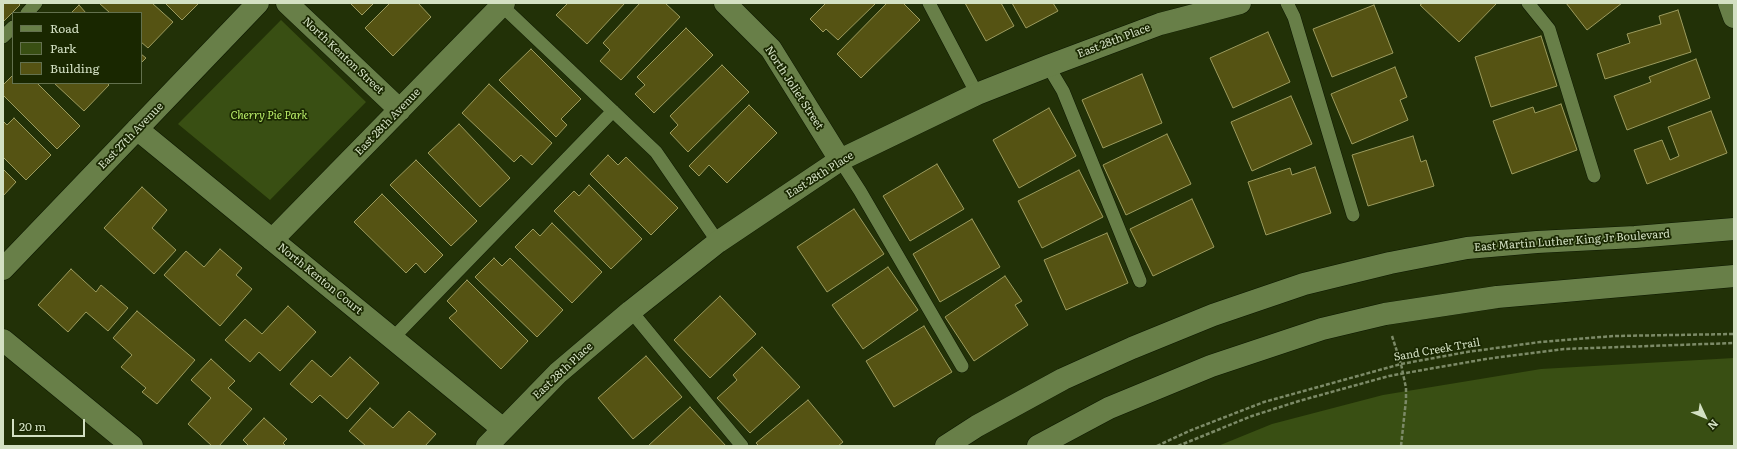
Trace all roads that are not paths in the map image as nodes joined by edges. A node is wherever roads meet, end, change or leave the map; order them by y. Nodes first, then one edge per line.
1 (36, 3) edge
2 (258, 3) edge
3 (286, 3) edge
4 (725, 3) edge
5 (929, 3) edge
6 (1240, 3) edge
7 (1287, 3) edge
8 (1528, 3) edge
9 (1729, 3) edge
10 (502, 4) edge
11 (28, 12) edge
12 (1734, 17) edge
13 (12, 28) edge
14 (3, 38) edge
15 (1048, 66) junction
16 (977, 94) junction
17 (400, 110) junction
18 (613, 111) junction
19 (137, 129) junction
20 (840, 160) junction
21 (1594, 176) dead end
22 (1353, 215) dead end
23 (1734, 229) edge
24 (272, 240) junction
25 (718, 242) junction
26 (3, 269) edge
27 (1734, 276) edge
28 (1140, 281) dead end
29 (631, 311) junction
30 (392, 339) junction
31 (3, 340) edge
32 (962, 366) dead end
33 (503, 429) junction
34 (132, 446) edge
35 (487, 446) edge
36 (742, 446) edge
37 (946, 446) edge
38 (1038, 446) edge

1 - 11 lane
2 - 19 street, East 27th Avenue
3 - 17 street, North Kenton Street
4 - 20 street, North Joliet Street
5 - 16 lane
6 - 15 street, East 28th Place
7 - 22 lane
8 - 21 lane
9 - 12 street
10 - 17 street, East 28th Avenue
10 - 18 lane
13 - 14 lane
15 - 16 street, East 28th Place
15 - 28 lane
16 - 20 street, East 28th Place
17 - 24 street, East 28th Avenue
18 - 25 lane
18 - 30 lane
19 - 24 street, North Kenton Court
19 - 26 street, East 27th Avenue
20 - 25 street, East 28th Place
20 - 32 lane
23 - 37 street, East Martin Luther King Jr Boulevard
24 - 30 street, North Kenton Court
25 - 29 street, East 28th Place
27 - 38 street
29 - 33 street, East 28th Place
29 - 36 lane
30 - 33 street, North Kenton Court
31 - 34 street
33 - 35 street, East 28th Place

